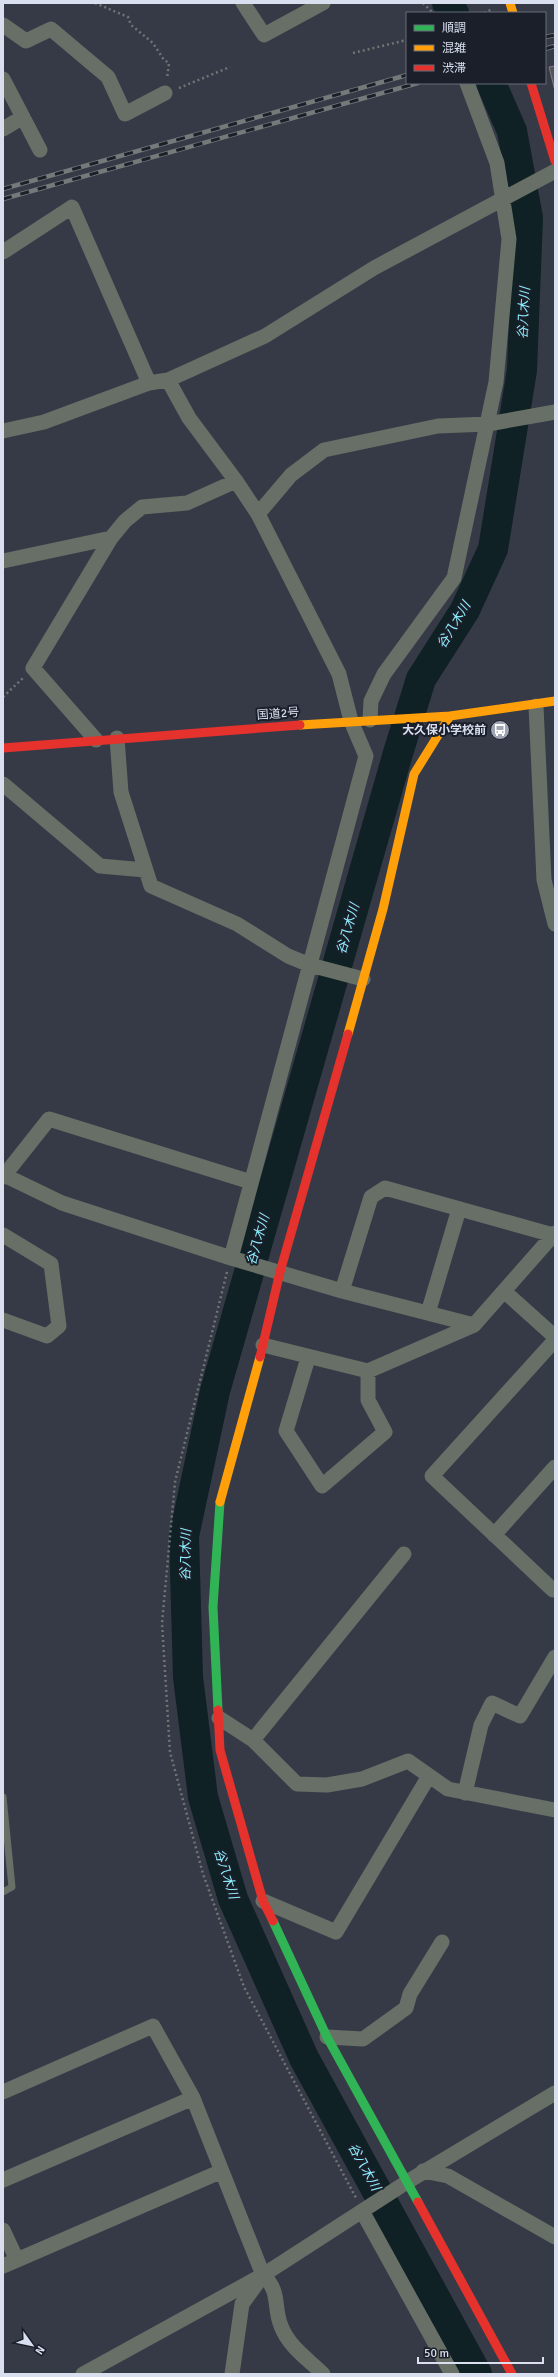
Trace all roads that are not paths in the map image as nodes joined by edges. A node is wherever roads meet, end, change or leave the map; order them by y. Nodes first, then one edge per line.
1 (243, 3) edge
2 (323, 3) edge
3 (3, 25) edge
4 (3, 79) edge
5 (467, 84) edge
6 (531, 84) edge
7 (165, 93) road end
8 (23, 117) junction
9 (3, 129) edge
10 (40, 150) dead end
11 (555, 161) edge
12 (555, 171) edge
13 (505, 197) junction
14 (3, 252) edge
15 (168, 380) junction
16 (149, 383) junction
17 (555, 412) edge
18 (488, 424) junction
19 (3, 431) edge
20 (236, 481) junction
21 (258, 514) junction
22 (111, 538) junction
23 (3, 561) edge
24 (555, 701) edge
25 (536, 706) junction
26 (450, 716) junction
27 (370, 720) junction
28 (352, 721) junction
29 (117, 738) junction
30 (96, 740) junction
31 (3, 748) edge
32 (3, 784) edge
33 (145, 870) junction
34 (555, 924) edge
35 (310, 964) junction
36 (363, 979) junction
37 (4, 1176) edge
38 (251, 1182) junction
39 (459, 1209) junction
40 (554, 1234) edge
41 (3, 1235) edge
42 (231, 1258) junction
43 (280, 1272) junction
44 (342, 1291) junction
45 (504, 1291) junction
46 (428, 1313) junction
47 (3, 1320) edge
48 (474, 1326) junction
49 (555, 1336) edge
50 (555, 1340) edge
51 (263, 1345) junction
52 (308, 1358) junction
53 (368, 1371) junction
54 (555, 1467) edge
55 (494, 1535) junction
56 (404, 1554) dead end
57 (554, 1590) edge
58 (555, 1657) edge
59 (219, 1718) junction
60 (253, 1740) junction
61 (429, 1776) junction
62 (465, 1793) junction
63 (3, 1797) edge
64 (555, 1810) edge
65 (3, 1892) edge
66 (262, 1900) junction
67 (442, 1942) dead end
68 (328, 2038) junction
69 (3, 2092) edge
70 (555, 2094) edge
71 (193, 2098) junction
72 (222, 2171) junction
73 (423, 2171) junction
74 (3, 2180) edge
75 (407, 2182) junction
76 (362, 2211) junction
77 (3, 2230) edge
78 (555, 2237) edge
79 (10, 2263) edge
80 (263, 2275) junction
81 (83, 2374) edge
82 (232, 2374) edge
83 (323, 2374) edge
84 (452, 2374) edge
85 (512, 2374) edge

1 - 2 street
3 - 7 street
4 - 8 street
5 - 13 street
6 - 11 main road
8 - 9 street
8 - 10 street
12 - 13 street
13 - 15 street
13 - 18 street
14 - 16 street
15 - 16 street
15 - 20 street
16 - 19 street
17 - 18 street
18 - 21 street
18 - 27 street
20 - 21 street
20 - 22 street
21 - 28 street
22 - 23 street
22 - 30 street
24 - 25 main road, 国道2号
25 - 26 main road, 国道2号
25 - 34 street
26 - 27 main road, 国道2号
26 - 36 main road
27 - 28 main road, 国道2号
28 - 29 main road, 国道2号
28 - 35 street
29 - 30 main road, 国道2号
29 - 33 street
30 - 31 main road, 国道2号
32 - 33 street
33 - 35 street
35 - 36 street
35 - 38 street
36 - 43 main road
37 - 38 street
37 - 42 street
38 - 42 street
39 - 40 street
39 - 44 street
39 - 46 street
40 - 45 street
41 - 47 street
42 - 43 street
43 - 44 street
43 - 51 main road
44 - 46 street
45 - 48 street
45 - 49 street
46 - 48 street
48 - 53 street
50 - 55 street
51 - 52 street
51 - 59 main road
52 - 53 street
52 - 53 street
54 - 55 street
55 - 57 street
56 - 60 street
58 - 62 street
59 - 60 street
59 - 66 main road
60 - 61 street
61 - 62 street
61 - 66 street
62 - 64 street
63 - 65 lane
66 - 68 main road
67 - 68 street
68 - 75 main road
69 - 71 street
70 - 73 street
71 - 72 street
71 - 74 street
72 - 79 street
72 - 80 street
73 - 75 street
73 - 78 street
75 - 76 street
75 - 85 main road
76 - 80 street
76 - 84 street
77 - 79 street
80 - 81 street
80 - 82 street
80 - 83 street

